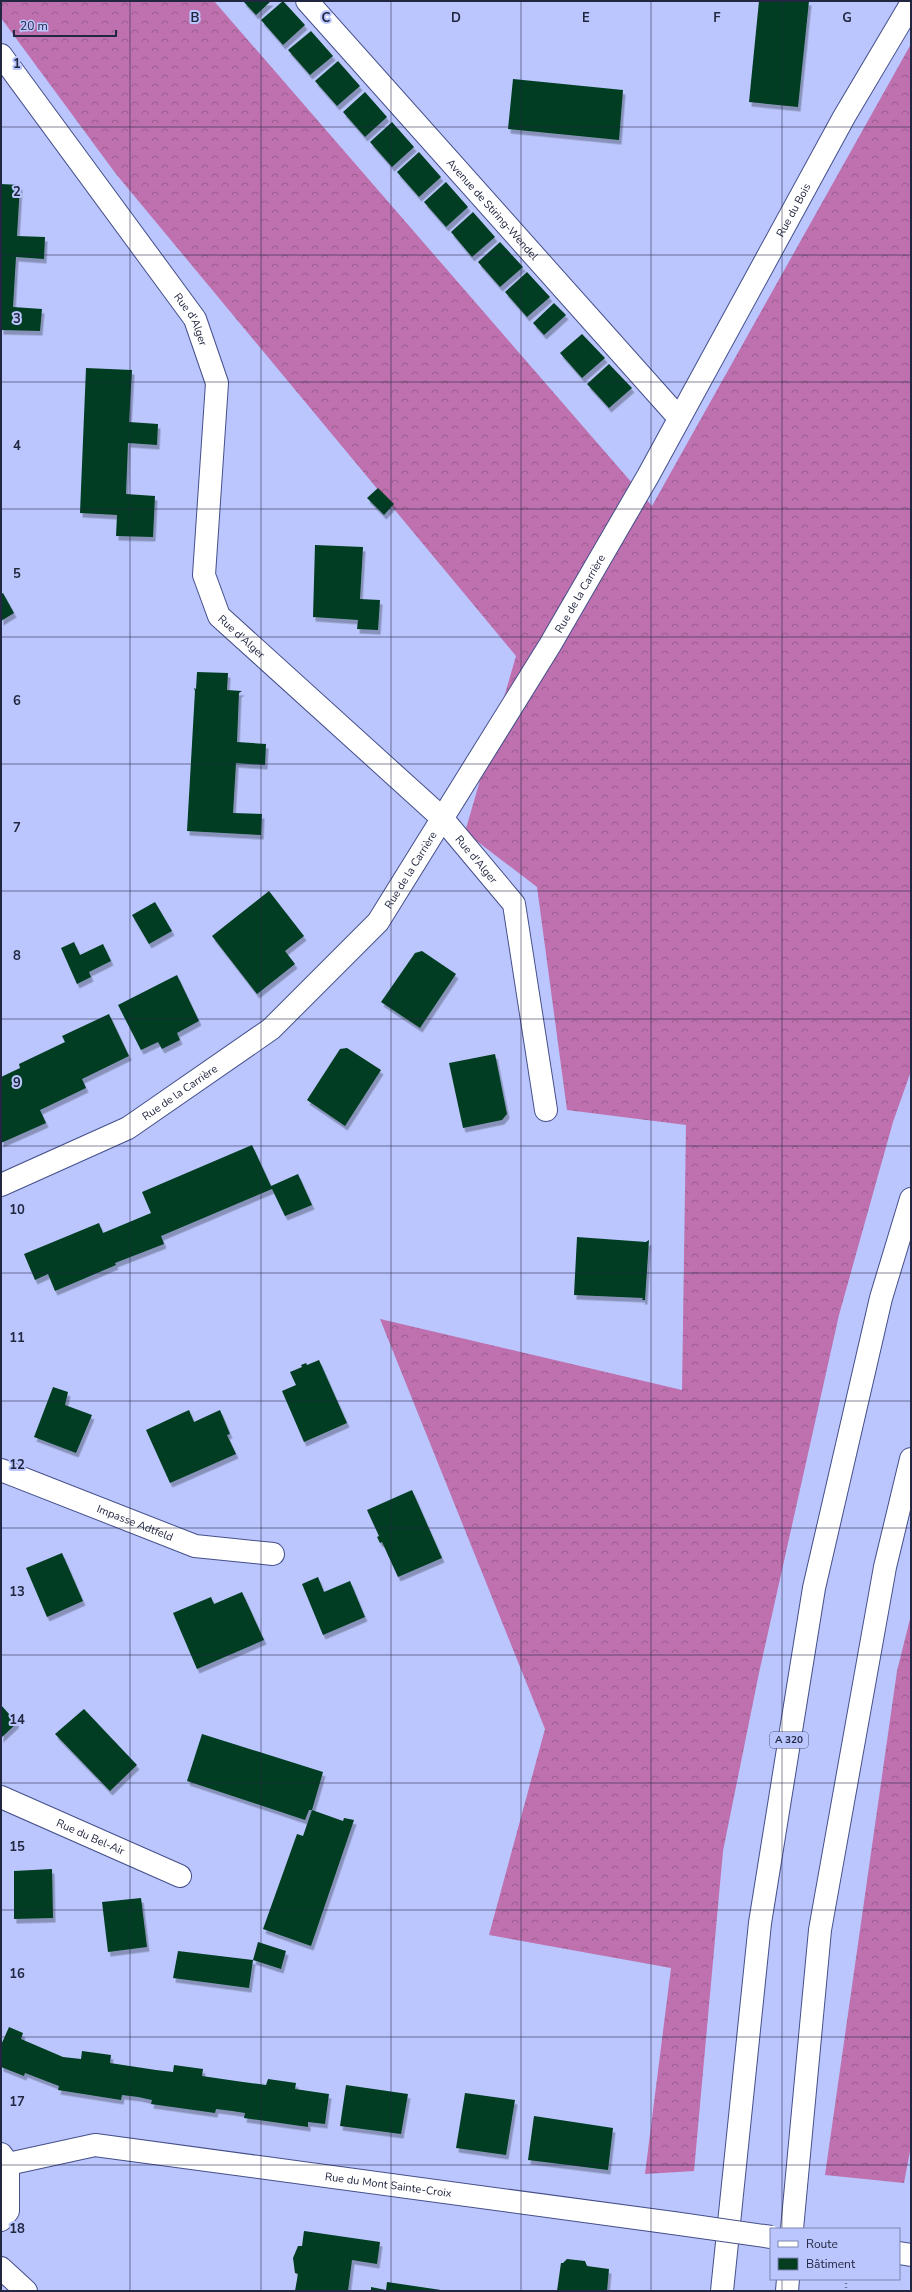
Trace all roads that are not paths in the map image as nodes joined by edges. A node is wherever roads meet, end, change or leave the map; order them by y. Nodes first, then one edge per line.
1 (307, 1) edge
2 (911, 4) edge
3 (1, 55) edge
4 (679, 418) junction
5 (442, 818) junction
6 (546, 1110) dead end
7 (1, 1185) edge
8 (911, 1199) edge
9 (911, 1459) edge
10 (1, 1470) edge
11 (274, 1554) dead end
12 (1, 1797) edge
13 (180, 1876) dead end
14 (4, 2159) edge
15 (1, 2220) edge
16 (792, 2228) edge
17 (770, 2237) edge
18 (900, 2253) edge
19 (911, 2255) edge
20 (1, 2268) edge
21 (788, 2280) edge
22 (26, 2291) edge
23 (722, 2291) edge
24 (787, 2291) edge

1 - 4 main road, Avenue de Stiring-Wendel
2 - 4 main road, Rue du Bois
3 - 5 main road, Rue d'Alger
4 - 5 main road, Rue de la Carrière
5 - 6 main road, Rue d'Alger
5 - 7 main road, Rue de la Carrière
8 - 23 main road, A 320
9 - 16 main road
10 - 11 main road, Impasse Adtfeld
12 - 13 main road, Rue du Bel-Air
14 - 15 main road
14 - 17 main road, Rue du Mont Sainte-Croix, bridge
18 - 19 main road
20 - 22 main road
21 - 24 main road

